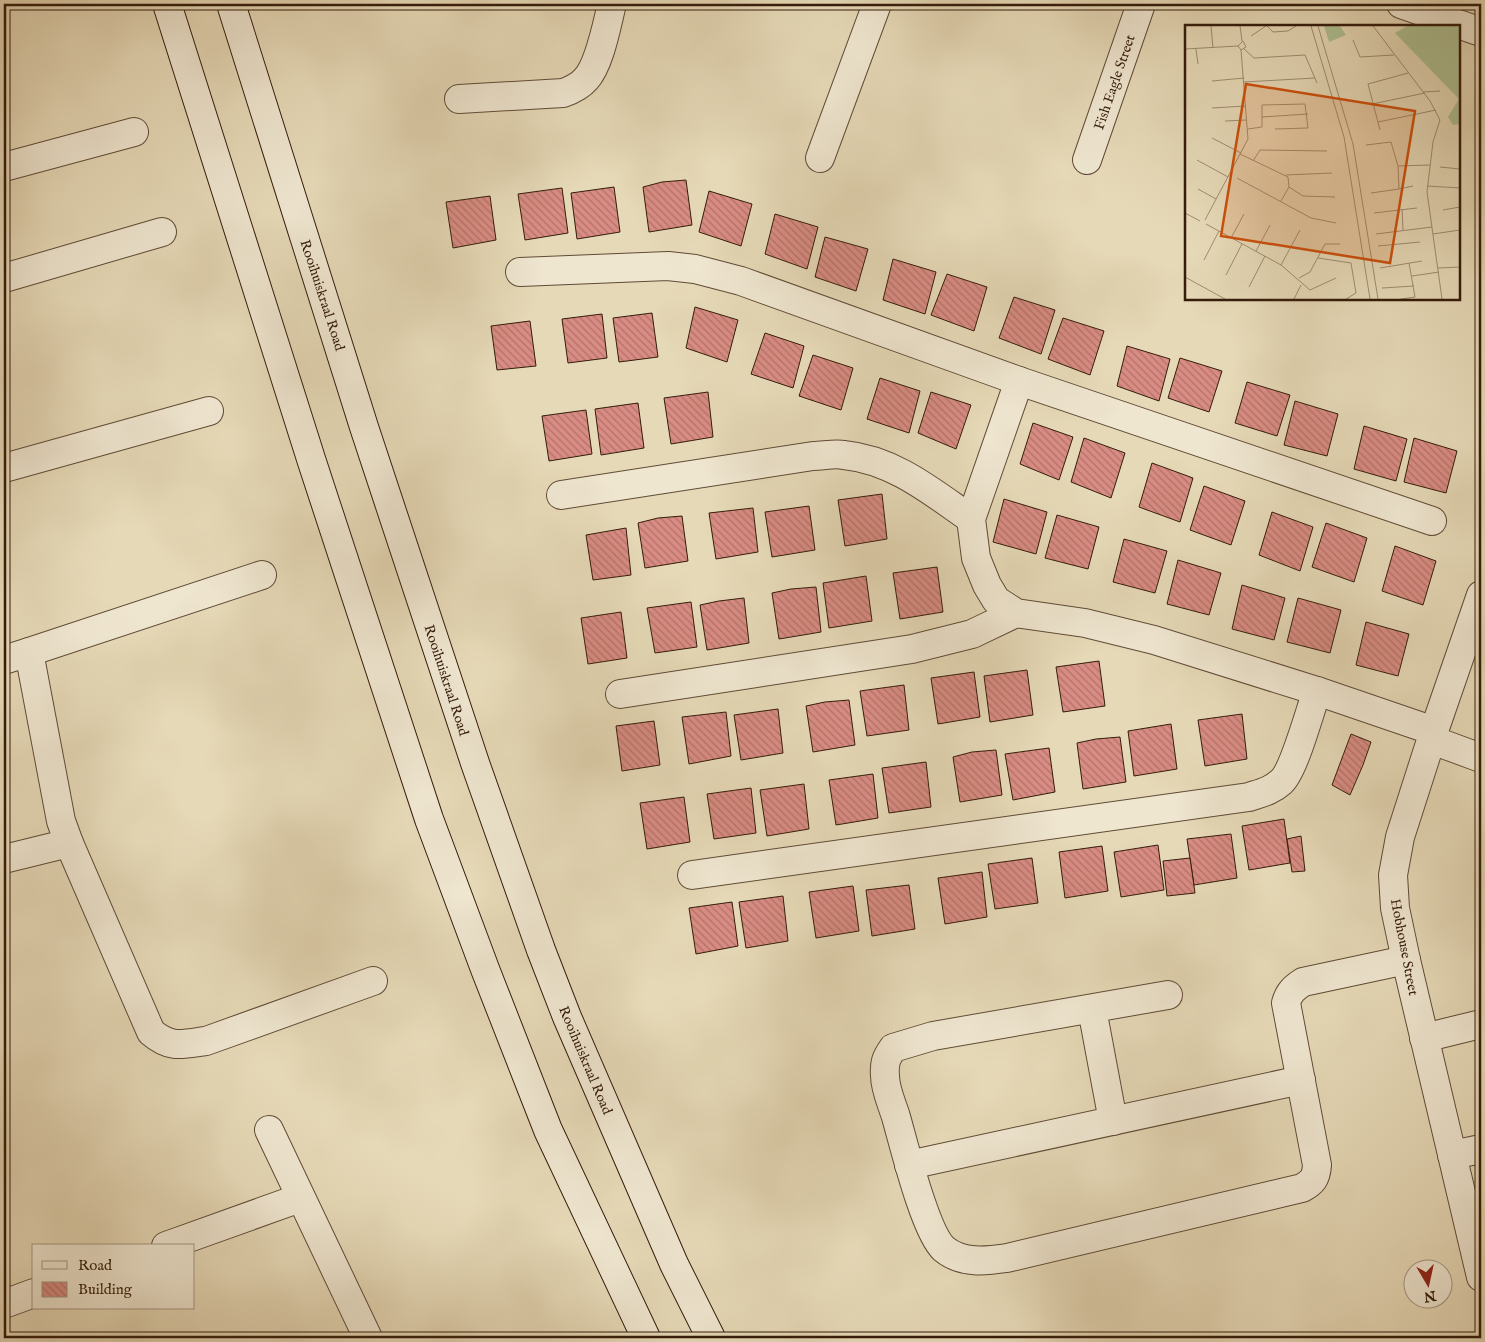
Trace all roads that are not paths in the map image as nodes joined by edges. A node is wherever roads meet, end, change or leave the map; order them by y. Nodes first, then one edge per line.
1 (167, 4) edge
2 (231, 4) edge
3 (612, 4) edge
4 (877, 4) edge
5 (1141, 4) edge
6 (1412, 11) edge
7 (1394, 25) edge
8 (1458, 25) edge
9 (1460, 26) edge
10 (1481, 32) edge
11 (459, 99) dead end
12 (134, 132) dead end
13 (820, 158) dead end
14 (1087, 160) dead end
15 (4, 166) edge
16 (162, 232) dead end
17 (520, 272) dead end
18 (4, 278) edge
19 (1019, 381) junction
20 (209, 411) dead end
21 (4, 468) edge
22 (561, 495) dead end
23 (972, 519) junction
24 (1432, 520) dead end
25 (262, 575) dead end
26 (1481, 594) edge
27 (1016, 613) junction
28 (16, 656) edge
29 (1317, 691) junction
30 (620, 694) dead end
31 (1433, 735) junction
32 (1481, 758) edge
33 (69, 843) junction
34 (4, 859) edge
35 (692, 875) dead end
36 (1406, 960) junction
37 (373, 981) dead end
38 (1168, 995) dead end
39 (1092, 1009) junction
40 (1481, 1024) edge
41 (1424, 1038) junction
42 (1301, 1080) junction
43 (1113, 1120) junction
44 (269, 1130) dead end
45 (1481, 1149) edge
46 (1452, 1155) junction
47 (909, 1165) junction
48 (300, 1198) junction
49 (172, 1244) edge
50 (1481, 1277) edge
51 (32, 1294) edge
52 (4, 1304) edge
53 (368, 1338) edge
54 (646, 1338) edge
55 (711, 1338) edge

1 - 54 street
2 - 55 street, Rooihuiskraal Road
3 - 11 street
4 - 13 street
5 - 14 street, Fish Eagle Street
6 - 7 street
6 - 8 street
9 - 10 street
12 - 15 street
16 - 18 street
17 - 19 street
19 - 23 street
19 - 24 street
20 - 21 street
22 - 23 street
23 - 27 street
25 - 28 street
26 - 31 street, Hobhouse Street
27 - 29 street
27 - 30 street
28 - 33 street
29 - 31 street
29 - 35 street
31 - 32 street
31 - 36 street, Hobhouse Street
33 - 34 street
33 - 37 street
36 - 41 street, Hobhouse Street
36 - 42 street
38 - 39 street
39 - 43 street
39 - 47 street
40 - 41 street
41 - 46 street, Hobhouse Street
42 - 43 street
42 - 47 street
43 - 47 street
44 - 48 street
45 - 46 street
46 - 50 street, Hobhouse Street
48 - 49 street
48 - 53 street
51 - 52 street

